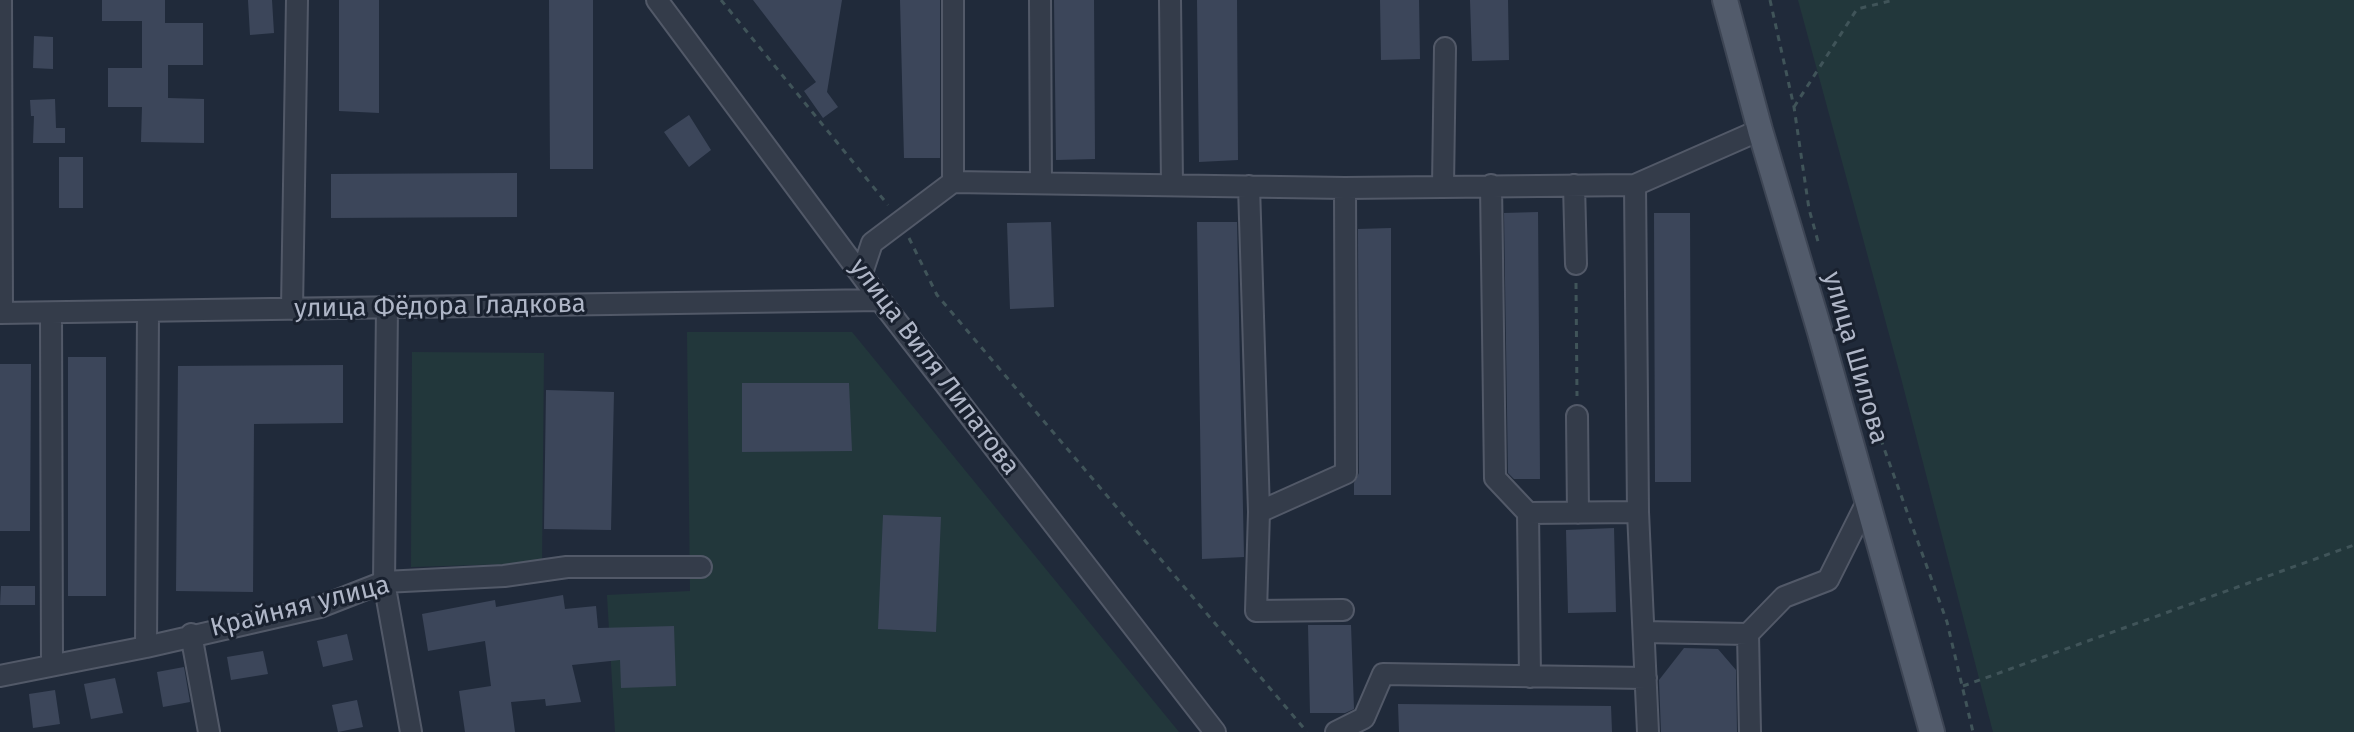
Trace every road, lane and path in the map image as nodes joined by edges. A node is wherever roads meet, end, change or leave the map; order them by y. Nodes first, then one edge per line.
1 (1, 0) edge
2 (297, 0) edge
3 (657, 0) edge
4 (721, 0) edge
5 (953, 0) edge
6 (1040, 0) edge
7 (1170, 0) edge
8 (1725, 0) edge
9 (1770, 0) edge
10 (1894, 0) edge
11 (1445, 48) dead end
12 (1794, 107) junction
13 (1760, 130) junction
14 (953, 182) junction
15 (1041, 183) junction
16 (1172, 184) junction
17 (1491, 185) junction
18 (1574, 185) junction
19 (1635, 185) junction
20 (1249, 186) junction
21 (1443, 186) junction
22 (1345, 188) junction
23 (901, 222) junction
24 (1821, 254) dead end
25 (1576, 264) joint
26 (862, 273) junction
27 (880, 300) junction
28 (387, 308) junction
29 (292, 309) junction
30 (148, 312) junction
31 (1, 313) edge
32 (51, 313) junction
33 (1851, 358) dead end
34 (1577, 416) joint
35 (1867, 502) junction
36 (1259, 512) junction
37 (1638, 512) junction
38 (1528, 513) junction
39 (1578, 513) junction
40 (2354, 545) edge
41 (701, 567) dead end
42 (384, 582) junction
43 (1343, 610) dead end
44 (1644, 632) junction
45 (191, 634) junction
46 (1748, 634) junction
47 (146, 647) junction
48 (52, 664) junction
49 (0, 676) edge
50 (1530, 677) junction
51 (1646, 678) junction
52 (1963, 686) junction
53 (1370, 725) edge
54 (209, 732) edge
55 (411, 732) edge
56 (1215, 732) edge
57 (1307, 732) edge
58 (1336, 732) edge
59 (1648, 732) edge
60 (1750, 732) edge
61 (1932, 732) edge
62 (1973, 732) edge

1 - 31 street
2 - 29 street
3 - 26 street, улица Виля Липатова
4 - 23 path
5 - 14 street
6 - 15 street
7 - 16 street
8 - 13 main road, улица Шилова
9 - 12 path
10 - 12 path
11 - 21 street
12 - 24 path
13 - 19 street
13 - 35 main road, улица Шилова
14 - 15 street
14 - 23 street
15 - 16 street
16 - 20 street
17 - 18 street
17 - 21 street
17 - 38 street
18 - 19 street
18 - 25 street
19 - 37 street
20 - 22 street
20 - 36 street
21 - 22 street
22 - 36 street
23 - 26 street
23 - 57 path
25 - 34 path
26 - 27 street, улица Виля Липатова
27 - 28 street, улица Фёдора Гладкова
27 - 56 street, улица Виля Липатова
28 - 29 street, улица Фёдора Гладкова
28 - 42 street
29 - 30 street, улица Фёдора Гладкова
30 - 32 street, улица Фёдора Гладкова
30 - 47 street
31 - 32 street, улица Фёдора Гладкова
32 - 48 street
33 - 52 path
34 - 39 street
35 - 46 street
35 - 61 main road, улица Шилова
36 - 43 street
37 - 39 street
37 - 44 street
38 - 39 street
38 - 50 street
40 - 52 path
41 - 42 street, Крайняя улица
42 - 45 street, Крайняя улица
42 - 55 street
44 - 46 street
44 - 51 street
45 - 47 street, Крайняя улица
45 - 54 street
46 - 60 street
47 - 48 street, Крайняя улица
48 - 49 street, Крайняя улица
50 - 51 street
50 - 53 street
51 - 59 street
52 - 62 path
53 - 58 street

